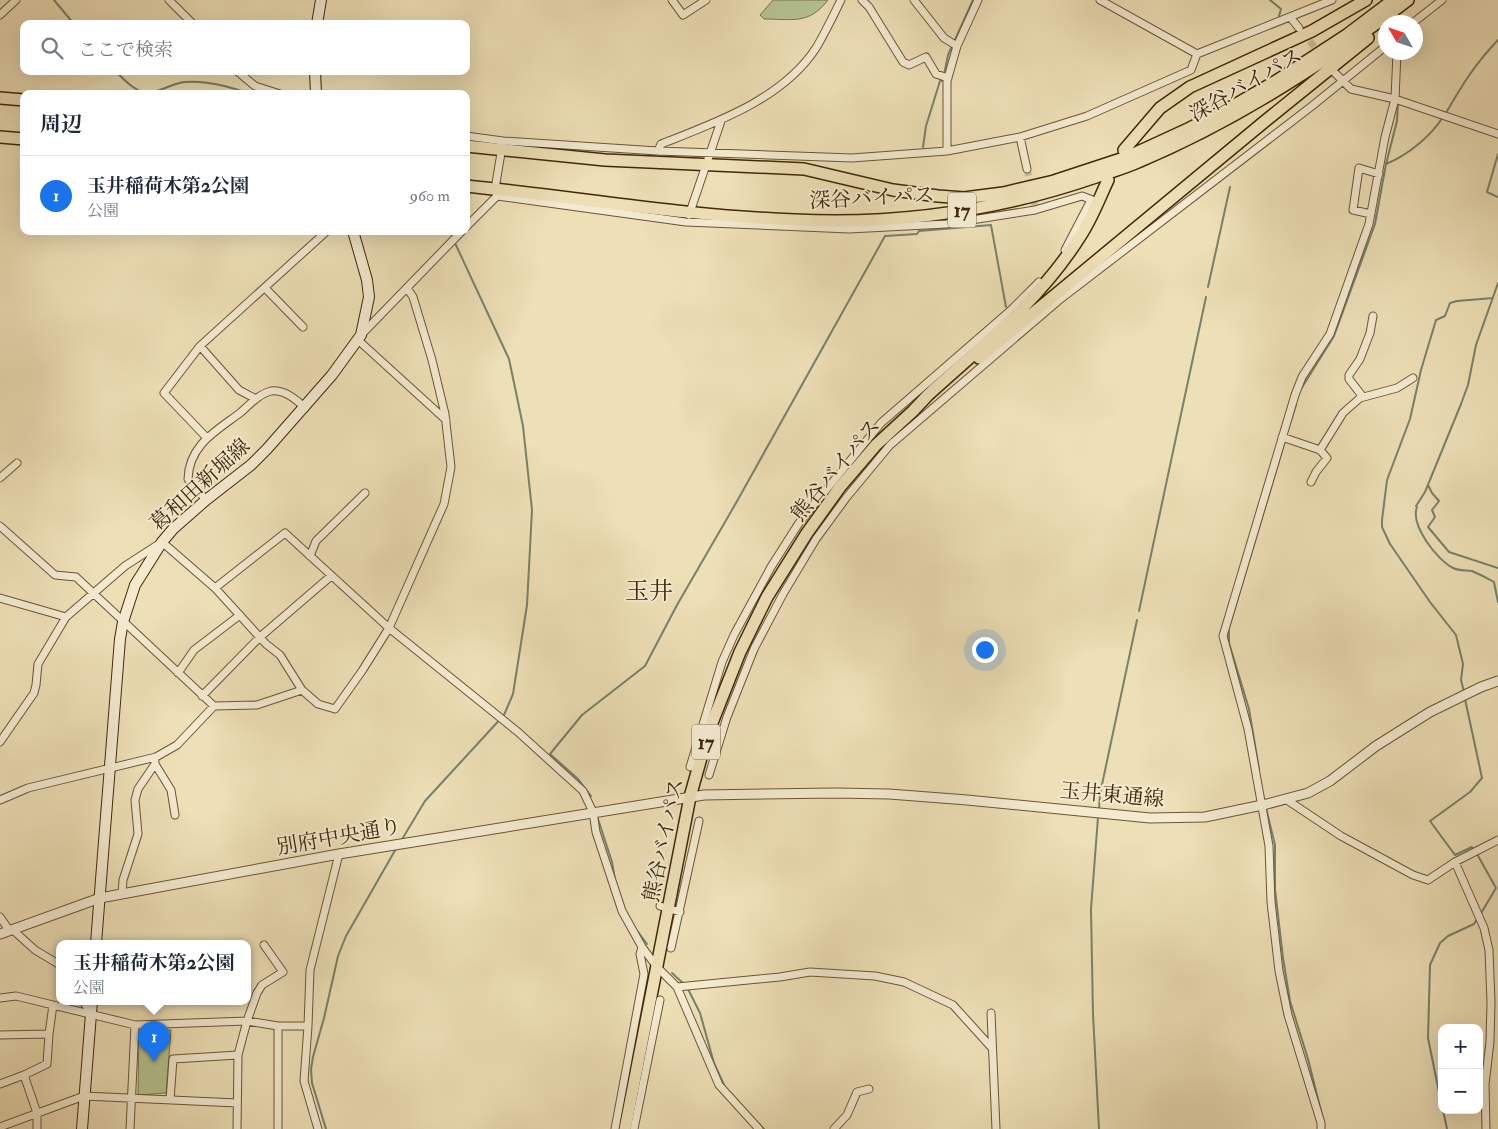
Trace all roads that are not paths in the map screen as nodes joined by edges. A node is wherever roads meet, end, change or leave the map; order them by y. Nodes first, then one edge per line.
1 (16, 0) edge
2 (169, 0) edge
3 (321, 0) edge
4 (672, 0) edge
5 (706, 0) edge
6 (841, 0) edge
7 (862, 0) edge
8 (914, 0) edge
9 (978, 0) edge
10 (1100, 0) edge
11 (1332, 0) edge
12 (1366, 0) edge
13 (1393, 0) edge
14 (1408, 0) edge
15 (1416, 0) edge
16 (1442, 0) edge
17 (0, 15) edge
18 (1397, 15) edge
19 (1423, 15) edge
20 (1290, 17) junction
21 (188, 20) edge
22 (318, 20) edge
23 (1299, 28) tunnel mouth
24 (1378, 30) edge
25 (956, 46) junction
26 (1378, 53) edge
27 (1196, 54) junction
28 (1397, 60) edge
29 (1334, 72) dead end
30 (242, 75) edge
31 (315, 75) edge
32 (948, 78) junction
33 (1342, 82) junction
34 (268, 90) edge
35 (316, 90) edge
36 (0, 98) edge
37 (1395, 99) junction
38 (20, 100) edge
39 (721, 121) junction
40 (1498, 134) edge
41 (0, 137) edge
42 (470, 137) edge
43 (1020, 137) junction
44 (20, 139) edge
45 (470, 146) edge
46 (502, 146) junction
47 (1124, 150) dead end
48 (658, 151) junction
49 (947, 151) junction
50 (711, 153) junction
51 (705, 165) junction
52 (1027, 169) tunnel mouth
53 (1379, 174) junction
54 (1108, 180) dead end
55 (470, 187) edge
56 (496, 192) junction
57 (1094, 201) junction
58 (1371, 214) junction
59 (688, 217) junction
60 (470, 222) edge
61 (323, 235) edge
62 (354, 235) edge
63 (459, 235) edge
64 (1048, 277) junction
65 (265, 288) junction
66 (407, 288) junction
67 (1056, 298) junction
68 (1373, 316) dead end
69 (303, 327) dead end
70 (360, 338) junction
71 (200, 346) junction
72 (1413, 378) dead end
73 (1364, 397) junction
74 (256, 399) junction
75 (305, 408) junction
76 (913, 410) junction
77 (446, 420) junction
78 (206, 437) junction
79 (1285, 438) junction
80 (1320, 450) junction
81 (17, 462) dead end
82 (0, 478) edge
83 (1311, 482) dead end
84 (365, 493) dead end
85 (206, 500) junction
86 (0, 526) edge
87 (808, 532) junction
88 (162, 542) junction
89 (310, 556) junction
90 (331, 576) junction
91 (215, 588) junction
92 (92, 593) junction
93 (0, 598) edge
94 (240, 615) junction
95 (66, 617) junction
96 (123, 622) junction
97 (389, 628) junction
98 (260, 637) junction
99 (733, 638) junction
100 (749, 646) junction
101 (178, 673) junction
102 (1498, 682) edge
103 (302, 690) junction
104 (202, 696) junction
105 (214, 706) junction
106 (0, 742) edge
107 (156, 761) junction
108 (111, 767) junction
109 (690, 767) dead end
110 (709, 775) dead end
111 (690, 796) junction
112 (0, 800) edge
113 (1287, 800) junction
114 (1263, 805) junction
115 (593, 812) junction
116 (175, 816) dead end
117 (700, 821) dead end
118 (1498, 840) edge
119 (339, 854) junction
120 (1455, 862) junction
121 (122, 894) junction
122 (100, 898) junction
123 (670, 909) junction
124 (0, 917) edge
125 (7, 931) edge
126 (96, 940) edge
127 (264, 945) dead end
128 (642, 947) junction
129 (671, 948) dead end
130 (56, 962) edge
131 (658, 967) junction
132 (677, 987) junction
133 (0, 998) edge
134 (660, 1000) dead end
135 (86, 1005) edge
136 (92, 1005) edge
137 (53, 1006) junction
138 (991, 1012) dead end
139 (91, 1015) junction
140 (246, 1021) junction
141 (135, 1025) junction
142 (278, 1026) junction
143 (308, 1026) junction
144 (49, 1034) junction
145 (0, 1035) edge
146 (992, 1047) junction
147 (644, 1053) junction
148 (238, 1055) junction
149 (24, 1075) junction
150 (0, 1084) edge
151 (869, 1090) dead end
152 (84, 1096) junction
153 (132, 1098) junction
154 (170, 1100) junction
155 (237, 1103) junction
156 (37, 1113) junction
157 (0, 1127) edge
158 (37, 1129) edge
159 (82, 1129) edge
160 (130, 1129) edge
161 (237, 1129) edge
162 (278, 1129) edge
163 (318, 1129) edge
164 (615, 1129) edge
165 (625, 1129) edge
166 (634, 1129) edge
167 (759, 1129) edge
168 (834, 1129) edge
169 (996, 1129) edge
170 (1321, 1129) edge
171 (1486, 1129) edge

1 - 17 street
2 - 21 street
3 - 22 main road
4 - 5 street
6 - 39 street
7 - 32 street
8 - 25 street
9 - 25 street
10 - 27 street
11 - 20 street
12 - 47 highway
13 - 51 highway, 深谷バイパス / 17
14 - 59 highway, 深谷バイパス / 17
15 - 18 highway, 17
16 - 19 street
20 - 23 street
20 - 27 street
24 - 67 highway, 17
25 - 32 street
26 - 33 street
27 - 43 street
28 - 37 street
29 - 33 street
30 - 34 street
31 - 35 main road
32 - 49 street
33 - 37 street
33 - 67 street
36 - 38 highway
37 - 40 street
37 - 53 street
39 - 48 street
39 - 50 street
41 - 44 highway
42 - 46 street
43 - 49 street
43 - 52 street
45 - 46 highway, 深谷バイパス / 17
46 - 48 street
46 - 51 highway, 深谷バイパス / 17
46 - 56 street
48 - 50 street
49 - 50 street
50 - 51 street
51 - 59 street
53 - 58 street
53 - 58 street
54 - 57 highway, 17
55 - 56 highway, 深谷バイパス / 17
56 - 59 highway, 深谷バイパス / 17
56 - 60 street
57 - 59 street
57 - 64 highway, 17
58 - 79 street
61 - 65 street
62 - 70 main road, 葛和田新堀線
63 - 66 street
64 - 76 highway, 17
64 - 87 street
65 - 69 street
65 - 71 street
66 - 70 street
66 - 77 street
67 - 76 highway, 17
67 - 87 street
68 - 73 street
70 - 75 main road, 葛和田新堀線
70 - 77 street
71 - 74 street
71 - 78 street
72 - 73 street
73 - 80 street
74 - 75 street
74 - 78 street
75 - 85 main road, 葛和田新堀線
76 - 87 highway, 熊谷バイパス / 17
77 - 97 street
78 - 85 street
79 - 80 street
79 - 114 street
80 - 83 street
81 - 82 street
84 - 89 street
85 - 88 main road, 葛和田新堀線
86 - 92 street
87 - 99 street
87 - 100 highway, 熊谷バイパス / 17
88 - 91 street
88 - 92 street
88 - 96 main road, 葛和田新堀線
89 - 90 street
89 - 91 street
90 - 97 street
90 - 98 street
91 - 94 street
92 - 95 street
92 - 96 street
93 - 95 street
94 - 98 street
94 - 101 street
95 - 106 street
96 - 101 street
96 - 108 main road, 葛和田新堀線
97 - 103 street
97 - 115 street
98 - 103 street
98 - 104 street
99 - 100 street
99 - 109 street
100 - 110 street
100 - 111 highway, 熊谷バイパス / 17
101 - 104 street
102 - 113 street, 玉井東通線
103 - 105 street
104 - 105 street
105 - 107 street
107 - 108 street
107 - 116 street
107 - 121 street
108 - 112 street
108 - 122 main road, 葛和田新堀線
111 - 114 street, 玉井東通線
111 - 115 street, 別府中央通り
111 - 123 highway, 熊谷バイパス / 17
113 - 114 street, 玉井東通線
113 - 120 street
114 - 170 street
115 - 119 street, 別府中央通り
115 - 128 street
117 - 123 street
118 - 120 street
119 - 121 street, 別府中央通り
119 - 143 street
120 - 171 street
121 - 122 street, 別府中央通り
122 - 125 street, 別府中央通り
122 - 126 main road, 葛和田新堀線
123 - 129 street
123 - 131 highway, 熊谷バイパス / 17
124 - 125 street
125 - 130 street
127 - 140 street
128 - 131 street
128 - 164 street
131 - 132 street
131 - 147 highway, 熊谷バイパス / 17
132 - 146 street
132 - 167 street
133 - 137 street
134 - 147 street
135 - 139 street
136 - 139 main road
137 - 139 street
137 - 144 street
138 - 146 street
139 - 141 street
139 - 152 main road
140 - 141 street
140 - 142 street
140 - 148 street
141 - 153 street
142 - 143 street
142 - 162 street
143 - 163 street
144 - 145 street
144 - 149 street
146 - 169 street
147 - 165 highway, 熊谷バイパス / 17
147 - 166 street
148 - 154 street
148 - 155 street
149 - 150 street
149 - 156 street
151 - 168 street
152 - 153 street
152 - 156 street
152 - 159 main road
153 - 154 street
153 - 160 street
154 - 155 street
155 - 161 street
156 - 157 street
156 - 158 street

